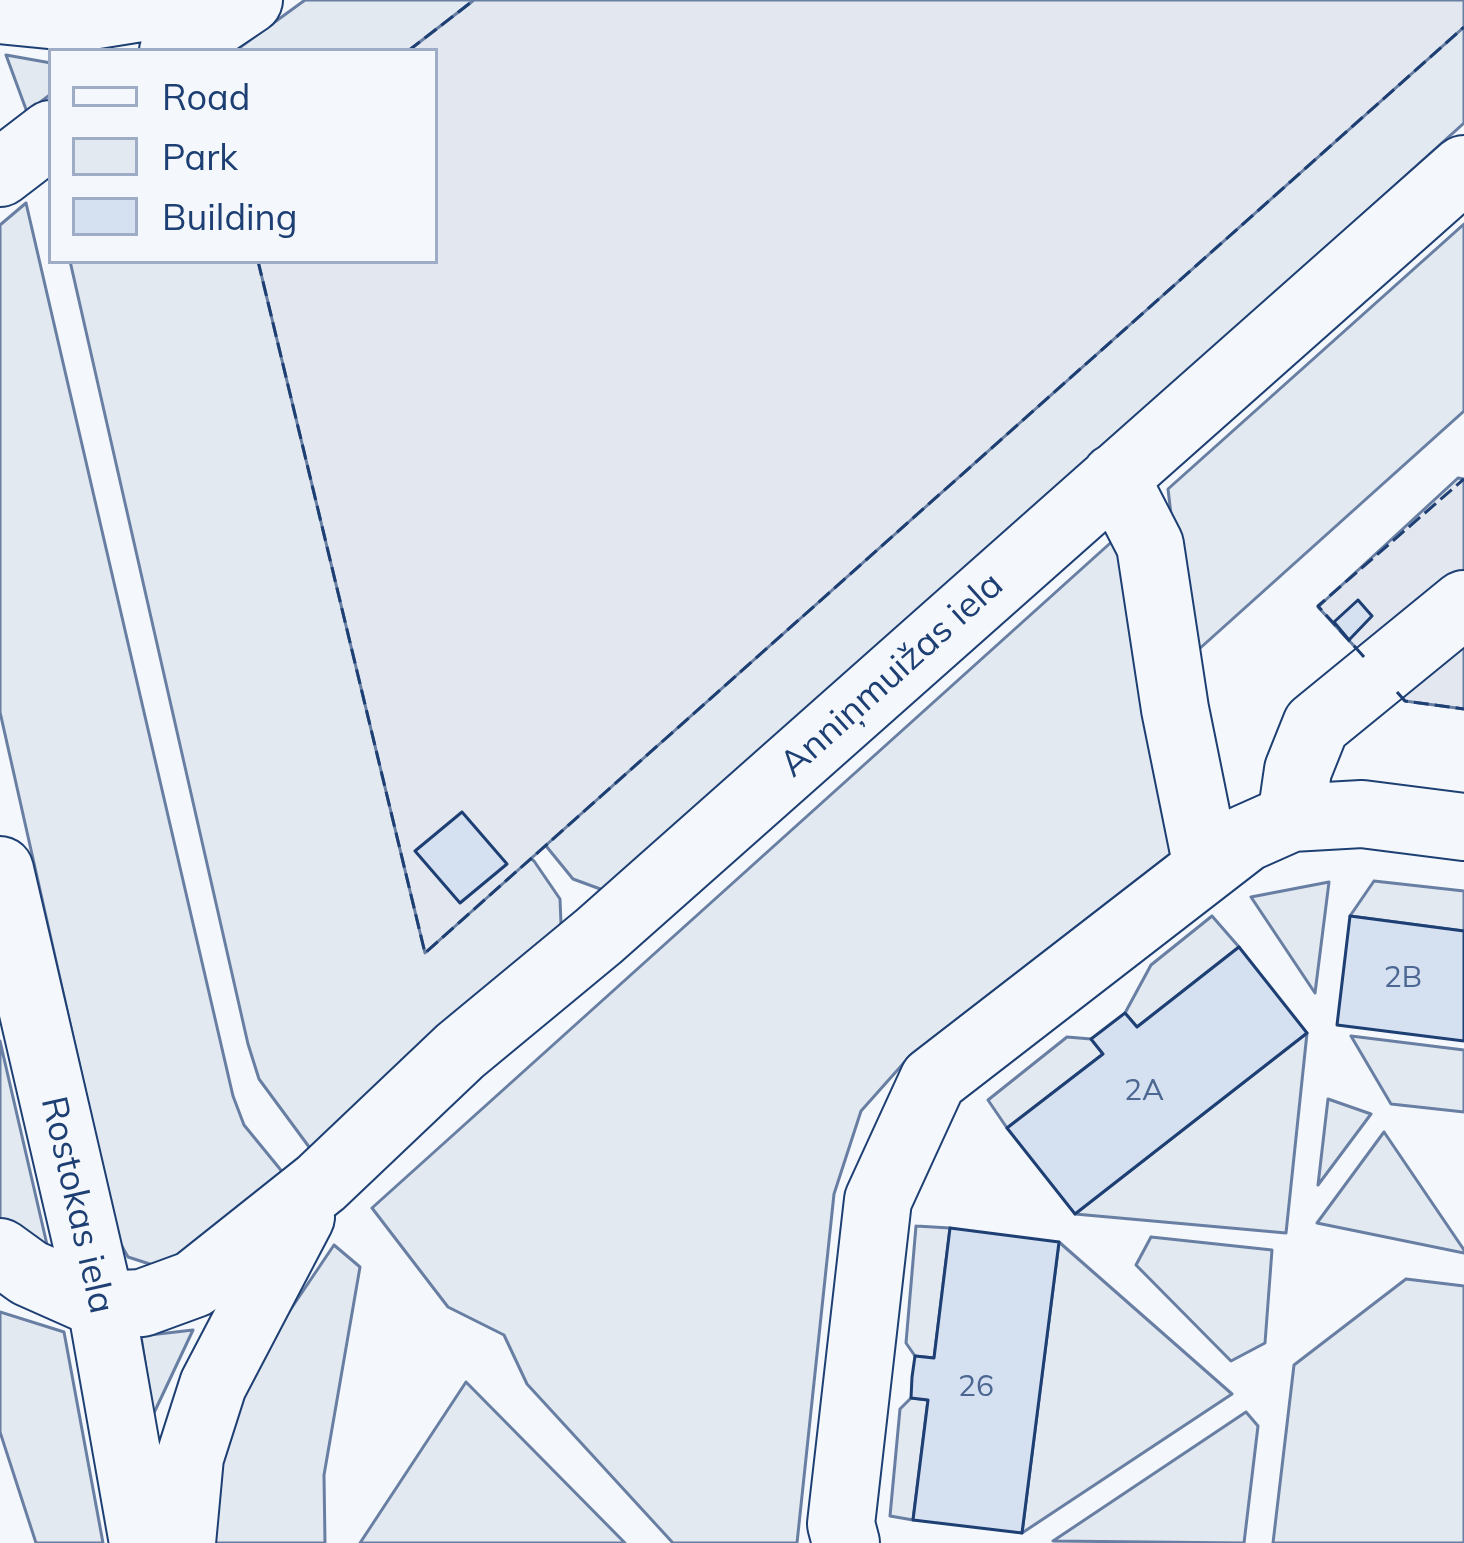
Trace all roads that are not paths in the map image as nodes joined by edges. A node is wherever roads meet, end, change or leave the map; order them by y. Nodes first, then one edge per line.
1 (191, 0) edge
2 (249, 0) edge
3 (0, 10) edge
4 (177, 48) edge
5 (48, 136) edge
6 (1464, 169) edge
7 (0, 173) edge
8 (1114, 477) junction
9 (1452, 626) edge
10 (1291, 818) junction
11 (1464, 827) edge
12 (1207, 867) junction
13 (0, 870) edge
14 (321, 1183) junction
15 (0, 1252) edge
16 (101, 1306) junction
17 (143, 1543) edge
18 (182, 1543) edge
19 (846, 1543) edge

1 - 3 street
2 - 4 street
5 - 7 street
6 - 8 street, Anniņmuižas iela
8 - 12 street
8 - 14 street, Anniņmuižas iela
9 - 10 street
10 - 11 street
10 - 12 street
12 - 19 street
13 - 16 street, Rostokas iela
14 - 16 street, Anniņmuižas iela
14 - 18 street, Anniņmuižas iela
15 - 16 street
16 - 17 street, Rostokas iela

